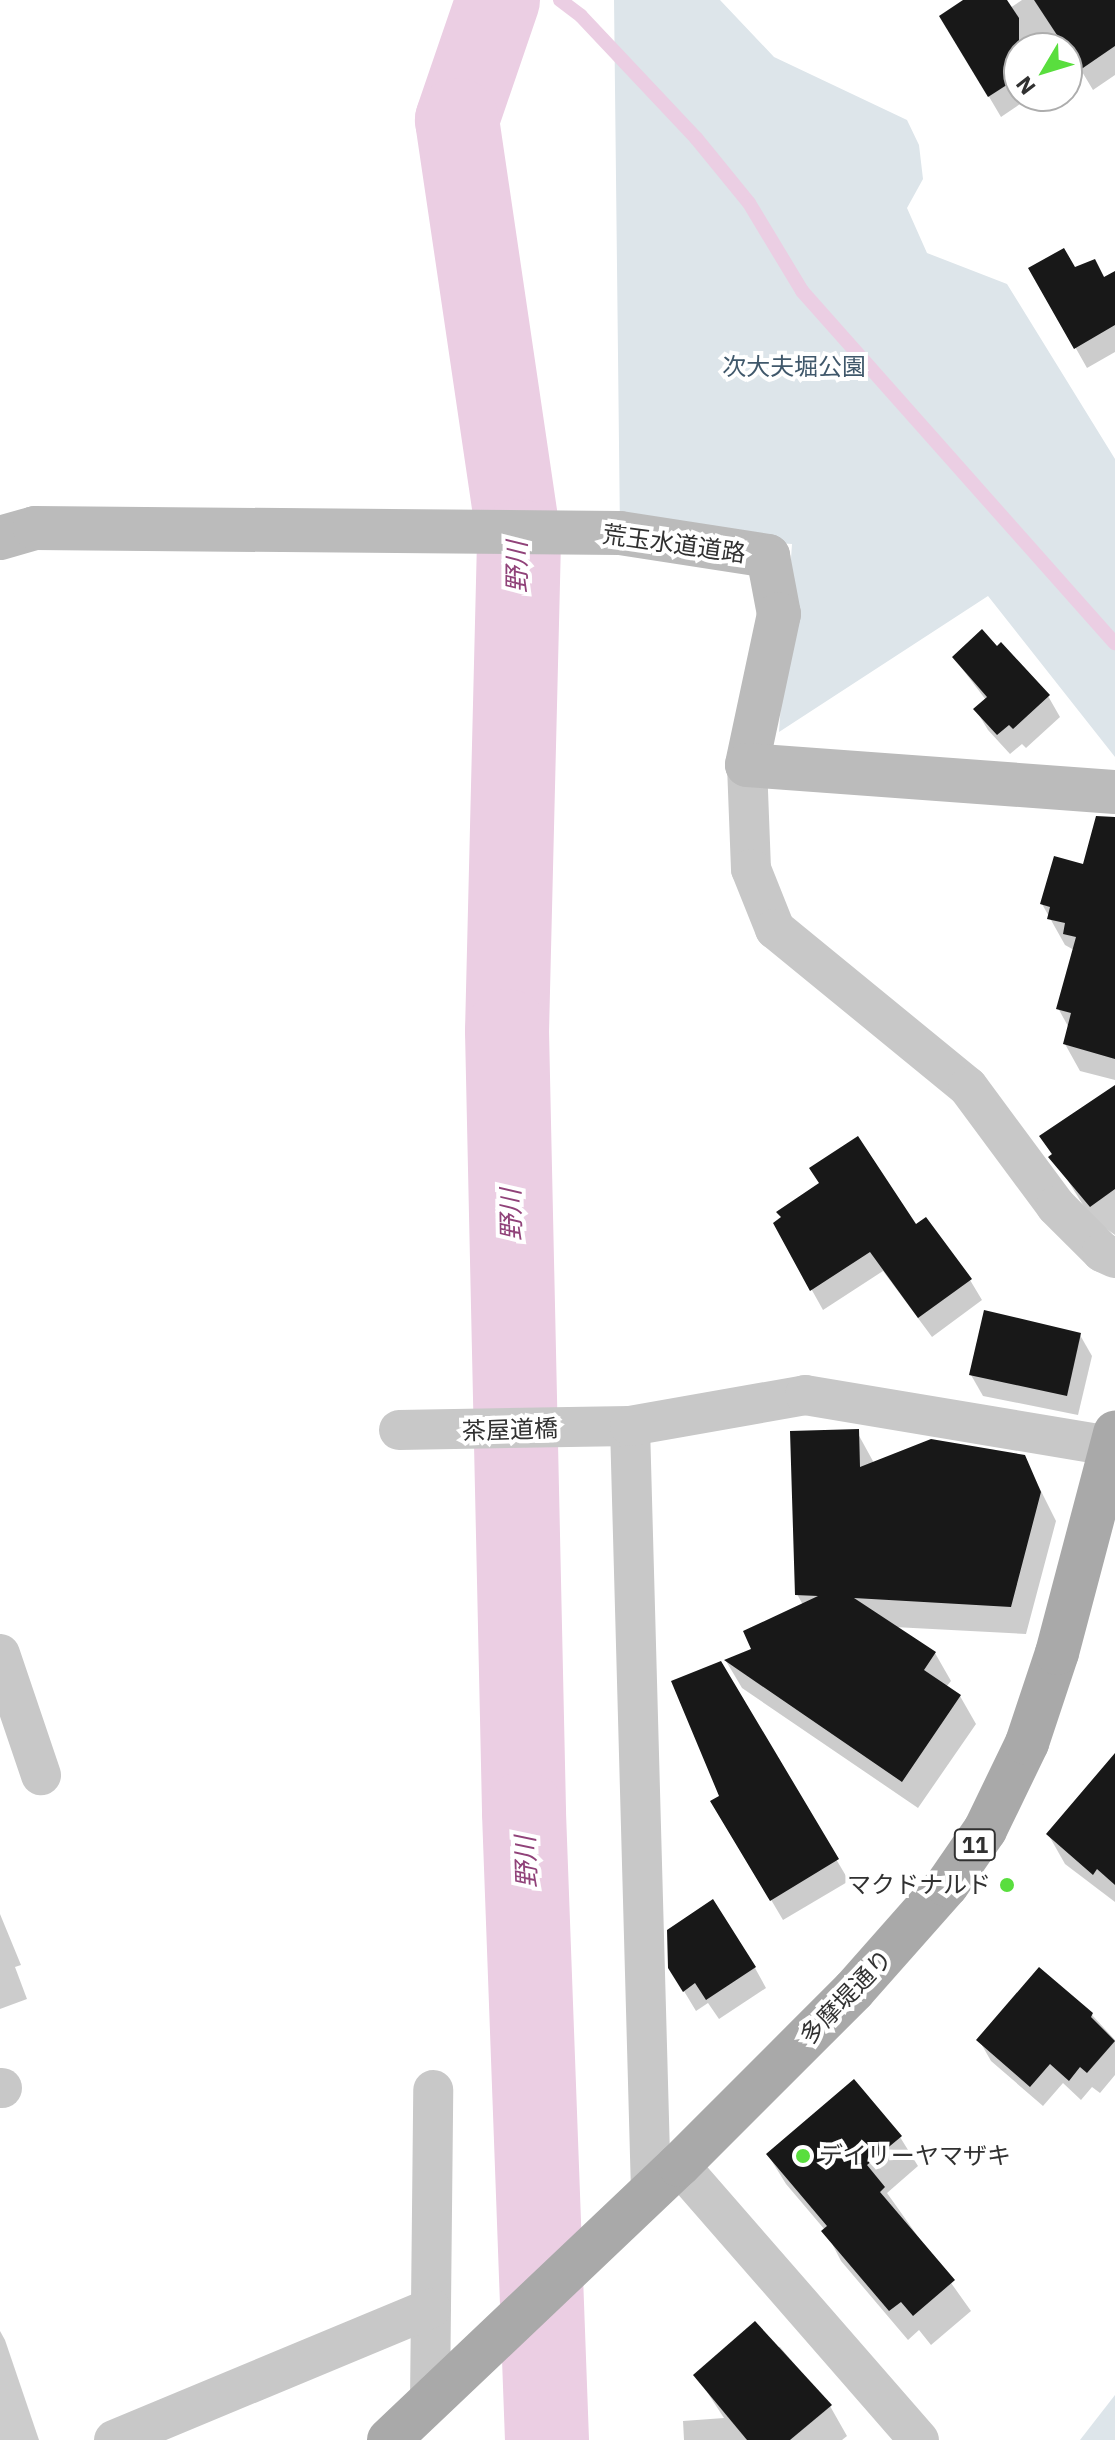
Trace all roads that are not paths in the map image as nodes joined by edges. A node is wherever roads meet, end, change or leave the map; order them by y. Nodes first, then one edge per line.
1 (0, 538) edge
2 (747, 765) junction
3 (1115, 792) edge
4 (1115, 1258) edge
5 (617, 1426) junction
6 (407, 1431) dead end
7 (1114, 1443) edge
8 (0, 1654) edge
9 (41, 1775) dead end
10 (433, 2090) dead end
11 (652, 2191) junction
12 (431, 2308) junction
13 (438, 2393) junction
14 (114, 2440) edge
15 (389, 2440) edge
16 (919, 2440) edge

1 - 2 main road, 荒玉水道道路
2 - 3 main road
2 - 4 street
5 - 6 street, 茶屋道橋
5 - 7 street, 茶屋道橋
5 - 11 street
7 - 11 main road, 多摩堤通り / 11
8 - 9 street
10 - 12 street
11 - 13 main road, 多摩堤通り / 11
11 - 16 street
12 - 13 street
12 - 14 street
13 - 15 main road, 多摩堤通り / 11

